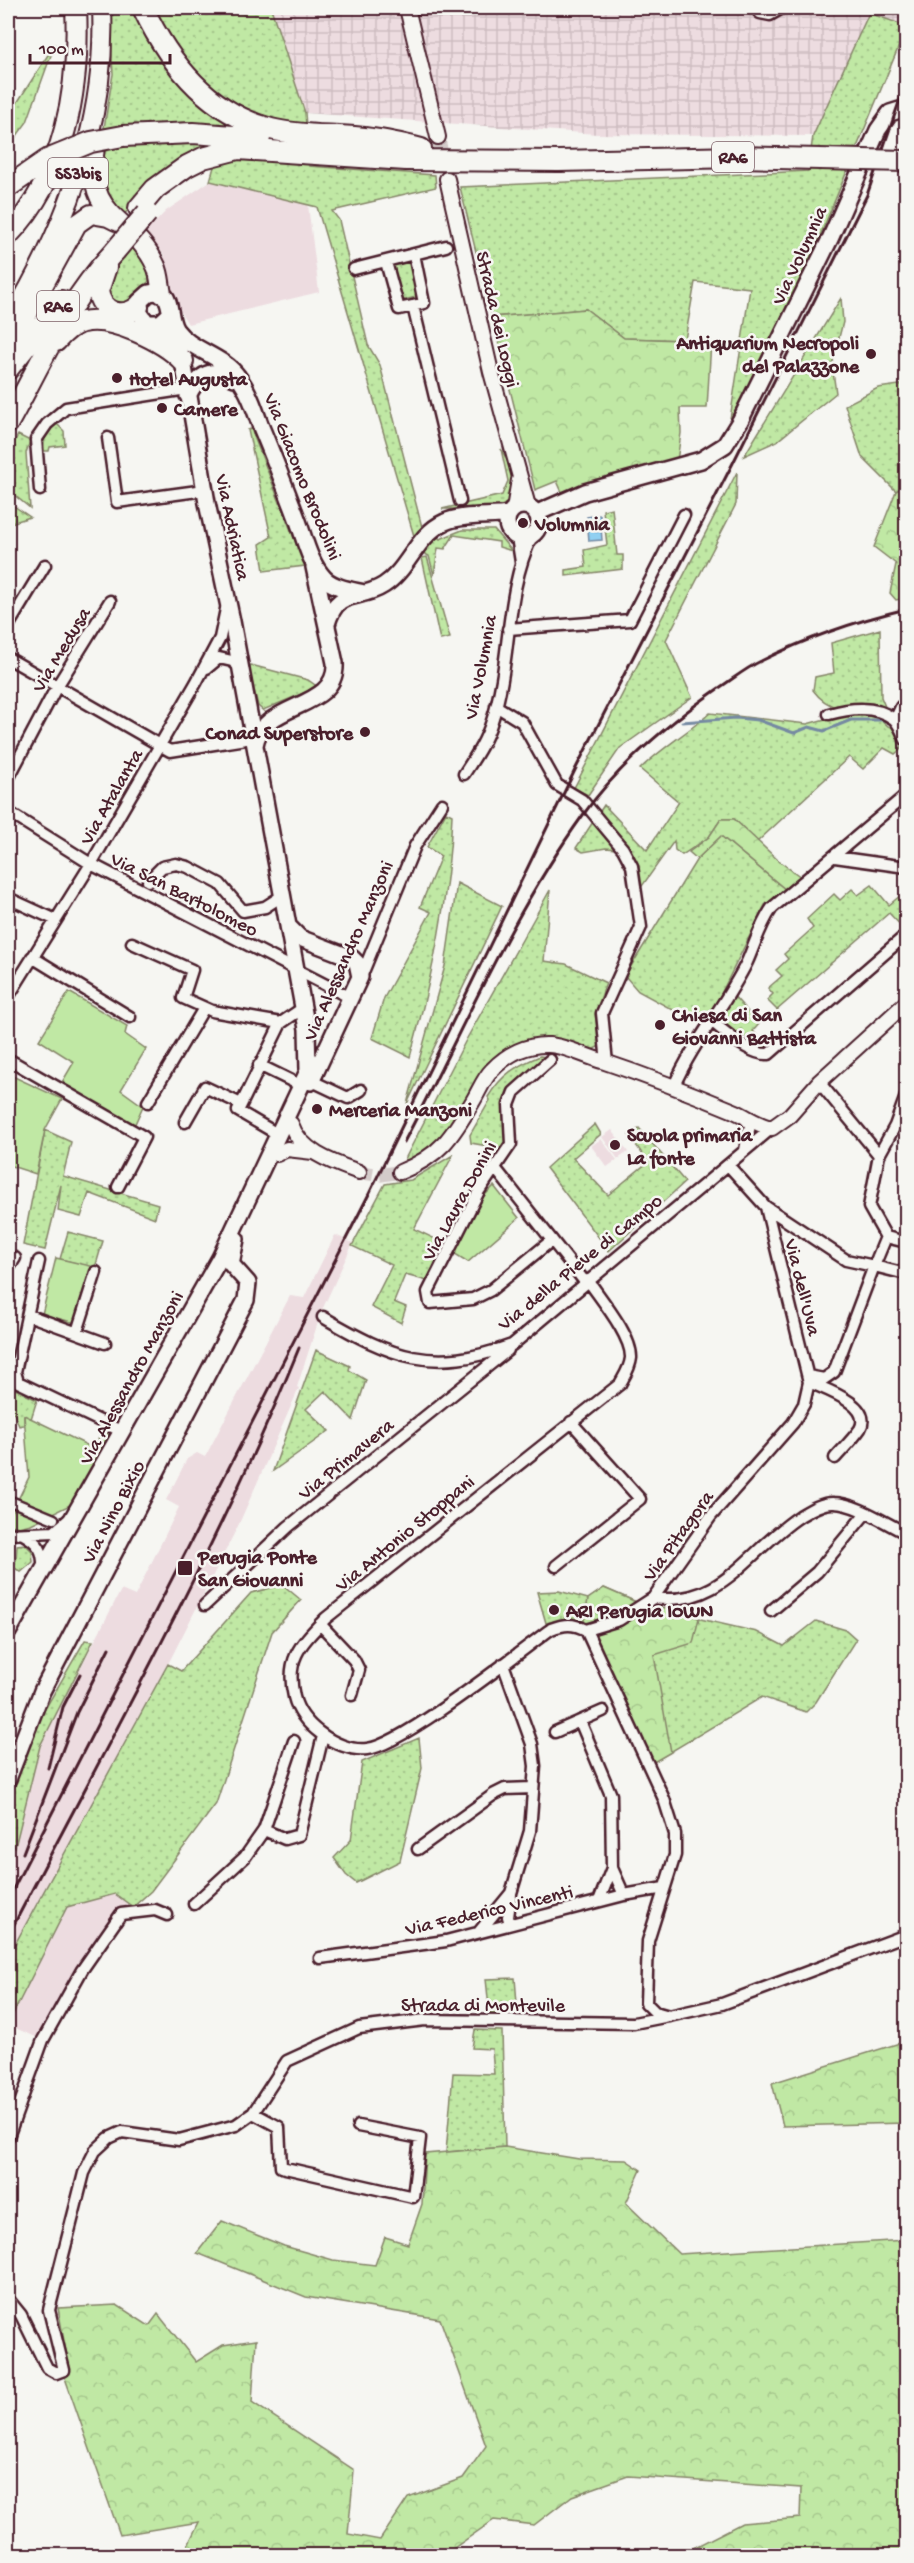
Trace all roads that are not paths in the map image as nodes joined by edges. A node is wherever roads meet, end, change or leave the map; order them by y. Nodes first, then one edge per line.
1 (76, 8) edge
2 (90, 8) edge
3 (143, 8) edge
4 (407, 8) edge
5 (441, 8) edge
6 (755, 8) edge
7 (782, 8) edge
8 (102, 15) edge
9 (906, 108) edge
10 (438, 137) tunnel mouth
11 (274, 140) junction
12 (906, 149) edge
13 (560, 155) junction
14 (906, 161) edge
15 (447, 179) tunnel mouth
16 (8, 187) edge
17 (116, 221) junction
18 (8, 235) edge
19 (446, 246) dead end
20 (112, 247) junction
21 (414, 254) junction
22 (386, 262) junction
23 (354, 269) dead end
24 (150, 298) junction
25 (8, 301) edge
26 (413, 306) junction
27 (170, 314) junction
28 (8, 324) edge
29 (156, 324) junction
30 (8, 350) edge
31 (183, 361) junction
32 (8, 369) edge
33 (36, 370) junction
34 (243, 385) junction
35 (188, 393) junction
36 (8, 423) edge
37 (108, 438) dead end
38 (40, 490) dead end
39 (205, 490) junction
40 (460, 501) dead end
41 (684, 515) dead end
42 (523, 521) junction
43 (313, 561) junction
44 (45, 565) dead end
45 (225, 588) junction
46 (364, 593) junction
47 (110, 601) dead end
48 (327, 624) junction
49 (8, 626) edge
50 (508, 629) junction
51 (8, 658) edge
52 (240, 667) junction
53 (196, 683) junction
54 (56, 688) junction
55 (244, 697) junction
56 (496, 706) junction
57 (906, 708) edge
58 (278, 714) junction
59 (829, 714) dead end
60 (895, 720) junction
61 (906, 740) edge
62 (253, 743) junction
63 (159, 746) junction
64 (464, 774) dead end
65 (8, 779) edge
66 (906, 795) edge
67 (442, 804) dead end
68 (8, 812) edge
69 (835, 857) junction
70 (91, 864) junction
71 (906, 867) edge
72 (148, 881) dead end
73 (282, 896) junction
74 (8, 898) edge
75 (56, 920) junction
76 (288, 926) junction
77 (906, 936) edge
78 (132, 943) dead end
79 (321, 946) junction
80 (368, 955) junction
81 (32, 957) junction
82 (352, 958) junction
83 (296, 970) junction
84 (360, 977) junction
85 (8, 997) edge
86 (351, 998) junction
87 (906, 1003) edge
88 (204, 1008) junction
89 (303, 1008) junction
90 (130, 1017) dead end
91 (712, 1022) junction
92 (280, 1023) junction
93 (307, 1029) junction
94 (333, 1035) junction
95 (8, 1059) edge
96 (550, 1060) dead end
97 (608, 1063) junction
98 (260, 1065) junction
99 (819, 1082) junction
100 (307, 1084) junction
101 (674, 1086) junction
102 (361, 1090) dead end
103 (906, 1096) edge
104 (148, 1102) dead end
105 (240, 1108) junction
106 (742, 1114) junction
107 (185, 1122) dead end
108 (291, 1124) junction
109 (772, 1128) junction
110 (279, 1135) junction
111 (745, 1151) junction
112 (314, 1152) junction
113 (278, 1154) junction
114 (879, 1155) junction
115 (728, 1165) junction
116 (495, 1168) junction
117 (359, 1172) tunnel mouth
118 (400, 1172) tunnel mouth
119 (118, 1186) dead end
120 (766, 1208) junction
121 (886, 1237) junction
122 (228, 1240) junction
123 (552, 1240) junction
124 (906, 1242) edge
125 (15, 1258) dead end
126 (39, 1262) dead end
127 (227, 1266) junction
128 (874, 1266) junction
129 (8, 1269) edge
130 (96, 1272) dead end
131 (906, 1274) edge
132 (586, 1281) junction
133 (204, 1290) junction
134 (28, 1315) junction
135 (322, 1317) dead end
136 (77, 1332) junction
137 (105, 1342) dead end
138 (512, 1345) junction
139 (808, 1379) junction
140 (571, 1422) junction
141 (123, 1432) junction
142 (835, 1458) dead end
143 (88, 1494) junction
144 (12, 1502) edge
145 (865, 1514) junction
146 (54, 1520) dead end
147 (906, 1533) edge
148 (8, 1534) edge
149 (23, 1534) junction
150 (556, 1566) dead end
151 (42, 1572) junction
152 (653, 1598) junction
153 (205, 1605) dead end
154 (771, 1611) dead end
155 (320, 1624) junction
156 (586, 1630) junction
157 (8, 1632) edge
158 (503, 1664) junction
159 (352, 1695) dead end
160 (603, 1711) dead end
161 (580, 1721) junction
162 (555, 1732) dead end
163 (323, 1736) junction
164 (294, 1741) dead end
165 (8, 1779) edge
166 (532, 1788) junction
167 (264, 1830) junction
168 (418, 1849) dead end
169 (612, 1868) junction
170 (664, 1888) junction
171 (511, 1893) junction
172 (624, 1895) junction
173 (599, 1901) junction
174 (195, 1904) dead end
175 (167, 1915) dead end
176 (510, 1924) junction
177 (478, 1933) junction
178 (906, 1935) edge
179 (320, 1958) dead end
180 (646, 2003) junction
181 (669, 2016) junction
182 (634, 2023) junction
183 (253, 2113) junction
184 (358, 2126) dead end
185 (8, 2137) edge
186 (8, 2299) edge

1 - 18 highway
2 - 25 highway, SS3bis
3 - 11 highway
4 - 5 street
4 - 10 street
6 - 7 street
8 - 17 highway
8 - 28 highway, SS3bis
9 - 42 main road, Via Volumnia
11 - 13 highway, RA6
11 - 16 highway, bridge
11 - 20 highway, RA6, bridge
12 - 13 highway, RA6
13 - 14 highway, RA6, bridge
15 - 42 street, Strada dei Loggi
17 - 24 highway
17 - 30 highway
19 - 21 street
20 - 24 highway
20 - 32 highway, RA6
20 - 33 highway, RA6
21 - 22 street
21 - 26 street
22 - 23 street
22 - 26 street
24 - 27 main road, Via Giacomo Brodolini
24 - 29 main road, Via Adriatica
26 - 40 street
27 - 29 main road
27 - 34 main road, Via Giacomo Brodolini
29 - 31 main road, Via Adriatica
31 - 33 highway
31 - 35 main road, Via Adriatica
33 - 36 highway
34 - 35 main road
34 - 43 main road, Via Giacomo Brodolini
35 - 38 street
35 - 39 main road, Via Adriatica
37 - 39 street
39 - 45 main road, Via Adriatica
41 - 50 street
42 - 46 main road
42 - 50 street, Via Volumnia
43 - 46 main road, Via Giacomo Brodolini
43 - 48 main road
44 - 49 street
45 - 52 main road, Via Adriatica
45 - 53 street, Via Atalanta
46 - 48 main road
47 - 54 street, Via Medusa
48 - 58 main road
50 - 56 street, Via Volumnia
51 - 54 street
52 - 53 street, Via Atalanta
52 - 55 main road, Via Adriatica
53 - 63 street, Via Atalanta
54 - 63 street
54 - 65 street, Via Medusa
55 - 58 main road
55 - 62 main road, Via Adriatica
56 - 64 street, Via Volumnia
56 - 97 street
57 - 60 street
58 - 62 main road
59 - 60 street
60 - 61 street
62 - 63 street, Via Atalanta
62 - 73 main road, Via Adriatica
63 - 70 street, Via Atalanta
66 - 69 street
67 - 80 street, Via Alessandro Manzoni
68 - 70 street, Via San Bartolomeo
69 - 71 street
69 - 91 street
70 - 75 street, Via Atalanta
70 - 83 street, Via San Bartolomeo
72 - 73 street
73 - 76 main road, Via Adriatica
74 - 75 street
75 - 81 street, Via Atalanta
76 - 79 main road
76 - 83 main road, Via Adriatica
77 - 91 street
78 - 88 street
79 - 82 main road
79 - 83 main road
80 - 82 street
80 - 84 street, Via Alessandro Manzoni
81 - 85 street, Via Atalanta
81 - 90 street
82 - 84 main road
83 - 86 street, Via San Bartolomeo
83 - 89 main road, Via Adriatica
84 - 86 main road, Via Alessandro Manzoni
86 - 94 main road, Via Alessandro Manzoni
87 - 99 street, Via della Pieve di Campo
88 - 92 street
88 - 104 street
89 - 92 street
89 - 93 main road, Via Adriatica
91 - 101 street
92 - 98 street
93 - 94 main road
93 - 100 main road, Via Alessandro Manzoni
94 - 100 main road, Via Alessandro Manzoni
95 - 119 street
96 - 116 street, Via Laura Donini
97 - 101 street
97 - 118 street
98 - 100 street
98 - 105 street
99 - 109 street, Via della Pieve di Campo
99 - 114 street
100 - 102 street
100 - 108 main road, Via Alessandro Manzoni
100 - 110 main road, Via Alessandro Manzoni
101 - 106 street
103 - 114 street
105 - 107 street
105 - 110 street
106 - 109 street
106 - 111 street
108 - 112 street
108 - 113 main road, Via Alessandro Manzoni
109 - 111 street, Via della Pieve di Campo
110 - 122 main road, Via Alessandro Manzoni
111 - 115 street, Via della Pieve di Campo
112 - 113 street
112 - 117 street
113 - 127 main road, Via Alessandro Manzoni
114 - 121 street
115 - 120 street, Via dell'Uva
115 - 132 street, Via della Pieve di Campo
116 - 123 street
116 - 123 street, Via Laura Donini
120 - 128 street, Via dell'Uva
120 - 139 street, Via dell'Uva
121 - 124 street
121 - 128 street
122 - 127 main road
122 - 133 main road, Via Alessandro Manzoni
123 - 132 street
125 - 129 street
126 - 134 street
127 - 133 main road
127 - 165 main road, Via Nino Bixio
128 - 131 street
128 - 139 street, Via dell'Uva
130 - 136 street
132 - 138 street, Via della Pieve di Campo
132 - 140 street, Via Antonio Stoppani
133 - 141 main road, Via Alessandro Manzoni
134 - 136 street
134 - 141 street
135 - 138 street, Via della Pieve di Campo
136 - 137 street
138 - 153 street, Via Primavera
139 - 142 street
139 - 152 street, Via Pitagora
140 - 150 street
140 - 155 street, Via Antonio Stoppani
141 - 143 main road, Via Alessandro Manzoni
143 - 149 street
143 - 151 main road, Via Alessandro Manzoni
144 - 146 street
145 - 147 street
145 - 152 street
145 - 154 street
148 - 149 street
149 - 151 street
151 - 157 main road, Via Alessandro Manzoni
152 - 156 street, Via Pitagora
155 - 159 street
155 - 163 street, Via Antonio Stoppani
156 - 158 street, Via Antonio Stoppani
156 - 170 street
158 - 163 street, Via Antonio Stoppani
158 - 166 street
160 - 161 street
161 - 162 street
161 - 169 street
163 - 167 street
164 - 167 street
166 - 168 street
166 - 171 street
167 - 174 street
169 - 172 street
169 - 173 street
170 - 172 street, Via Federico Vincenti
170 - 180 street
171 - 176 street
171 - 177 street
172 - 173 street, Via Federico Vincenti
173 - 176 street, Via Federico Vincenti
175 - 185 street
176 - 177 street, Via Federico Vincenti
177 - 179 street, Via Federico Vincenti
178 - 181 street, Strada di Montevile
180 - 181 street
180 - 182 street
181 - 182 street, Strada di Montevile
182 - 183 street, Strada di Montevile
183 - 184 street
183 - 186 street, Strada di Montevile

